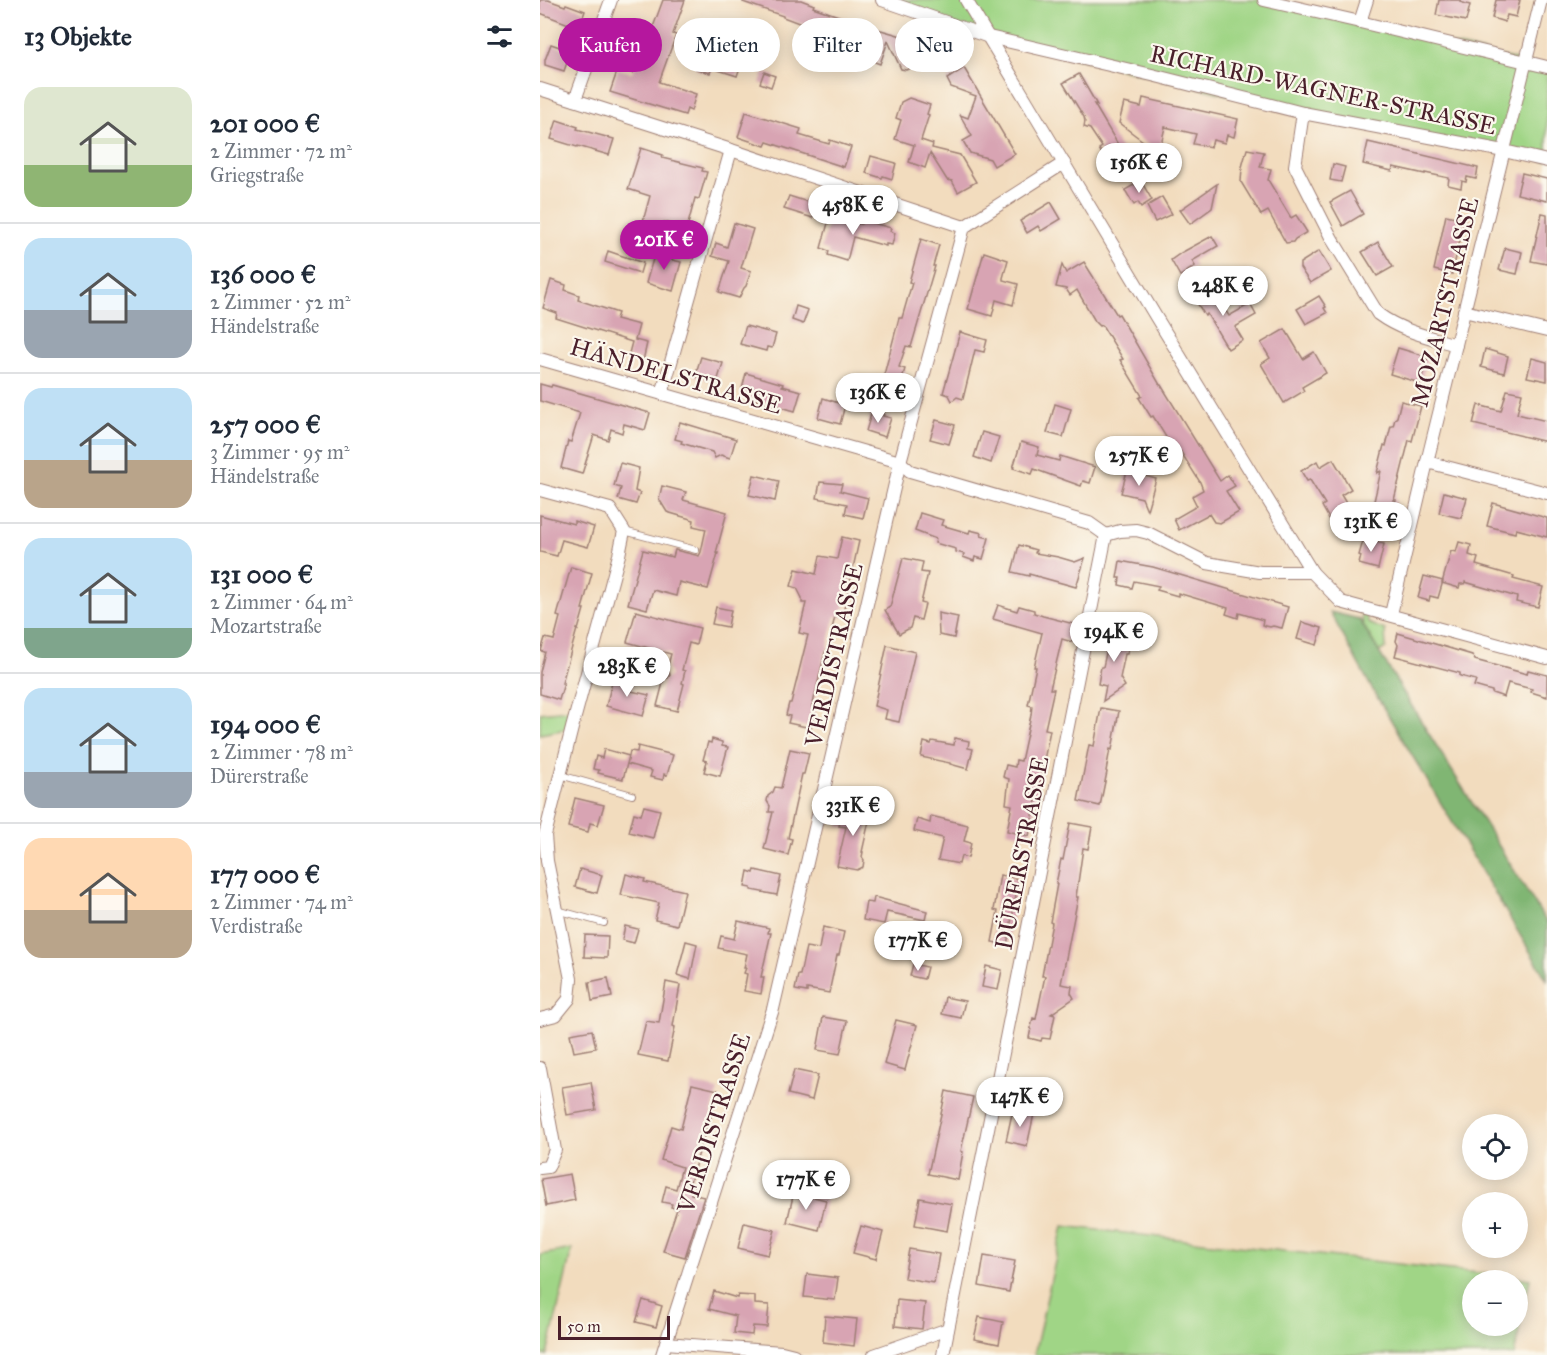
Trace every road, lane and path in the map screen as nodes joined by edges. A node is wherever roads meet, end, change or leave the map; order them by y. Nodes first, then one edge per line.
1 (611, 0) edge
2 (882, 0) edge
3 (966, 0) edge
4 (1264, 0) edge
5 (1367, 0) edge
6 (1541, 0) edge
7 (1360, 22) junction
8 (988, 37) junction
9 (1526, 62) junction
10 (1547, 67) edge
11 (540, 89) edge
12 (575, 100) junction
13 (1303, 113) junction
14 (730, 150) junction
15 (1504, 151) junction
16 (1547, 161) edge
17 (1064, 163) junction
18 (964, 227) junction
19 (1464, 312) junction
20 (1547, 331) edge
21 (1456, 345) junction
22 (540, 359) edge
23 (662, 394) junction
24 (900, 462) junction
25 (1427, 462) junction
26 (540, 489) edge
27 (1547, 493) edge
28 (624, 531) junction
29 (1106, 535) junction
30 (696, 550) dead end
31 (1312, 572) junction
32 (1391, 614) junction
33 (592, 652) junction
34 (1547, 658) edge
35 (665, 674) dead end
36 (560, 775) junction
37 (632, 795) dead end
38 (556, 910) junction
39 (604, 923) dead end
40 (540, 1019) edge
41 (540, 1068) edge
42 (540, 1168) edge
43 (948, 1329) junction
44 (666, 1342) junction
45 (662, 1355) edge
46 (794, 1355) edge
47 (874, 1355) edge
48 (943, 1355) edge

1 - 12 street
2 - 8 street, RICHARD-WAGNER-STRASSE
3 - 8 street
4 - 7 street
5 - 7 street
6 - 9 street, MOZARTSTRASSE
7 - 9 street
8 - 13 street, RICHARD-WAGNER-STRASSE
8 - 17 street
9 - 10 street
9 - 15 street, MOZARTSTRASSE
11 - 12 street
12 - 14 street
13 - 15 street, RICHARD-WAGNER-STRASSE
13 - 21 street
14 - 18 street
14 - 23 street
15 - 16 street, RICHARD-WAGNER-STRASSE
15 - 19 street, MOZARTSTRASSE
17 - 18 street
17 - 31 street
18 - 24 street, VERDISTRASSE
19 - 20 street
19 - 21 street, MOZARTSTRASSE
21 - 25 street, MOZARTSTRASSE
22 - 23 street, HÄNDELSTRASSE
23 - 24 street, HÄNDELSTRASSE
24 - 29 street, HÄNDELSTRASSE
24 - 44 street, VERDISTRASSE
25 - 27 street
25 - 32 street, MOZARTSTRASSE
26 - 28 street
28 - 30 lane
28 - 33 street
29 - 31 street
29 - 43 street, DÜRERSTRASSE
31 - 32 street
32 - 34 street
33 - 35 lane
33 - 36 street
36 - 37 lane
36 - 38 street
38 - 39 lane
38 - 40 street
41 - 42 street
43 - 47 street
43 - 48 street, DÜRERSTRASSE
44 - 45 street, VERDISTRASSE
44 - 46 street

